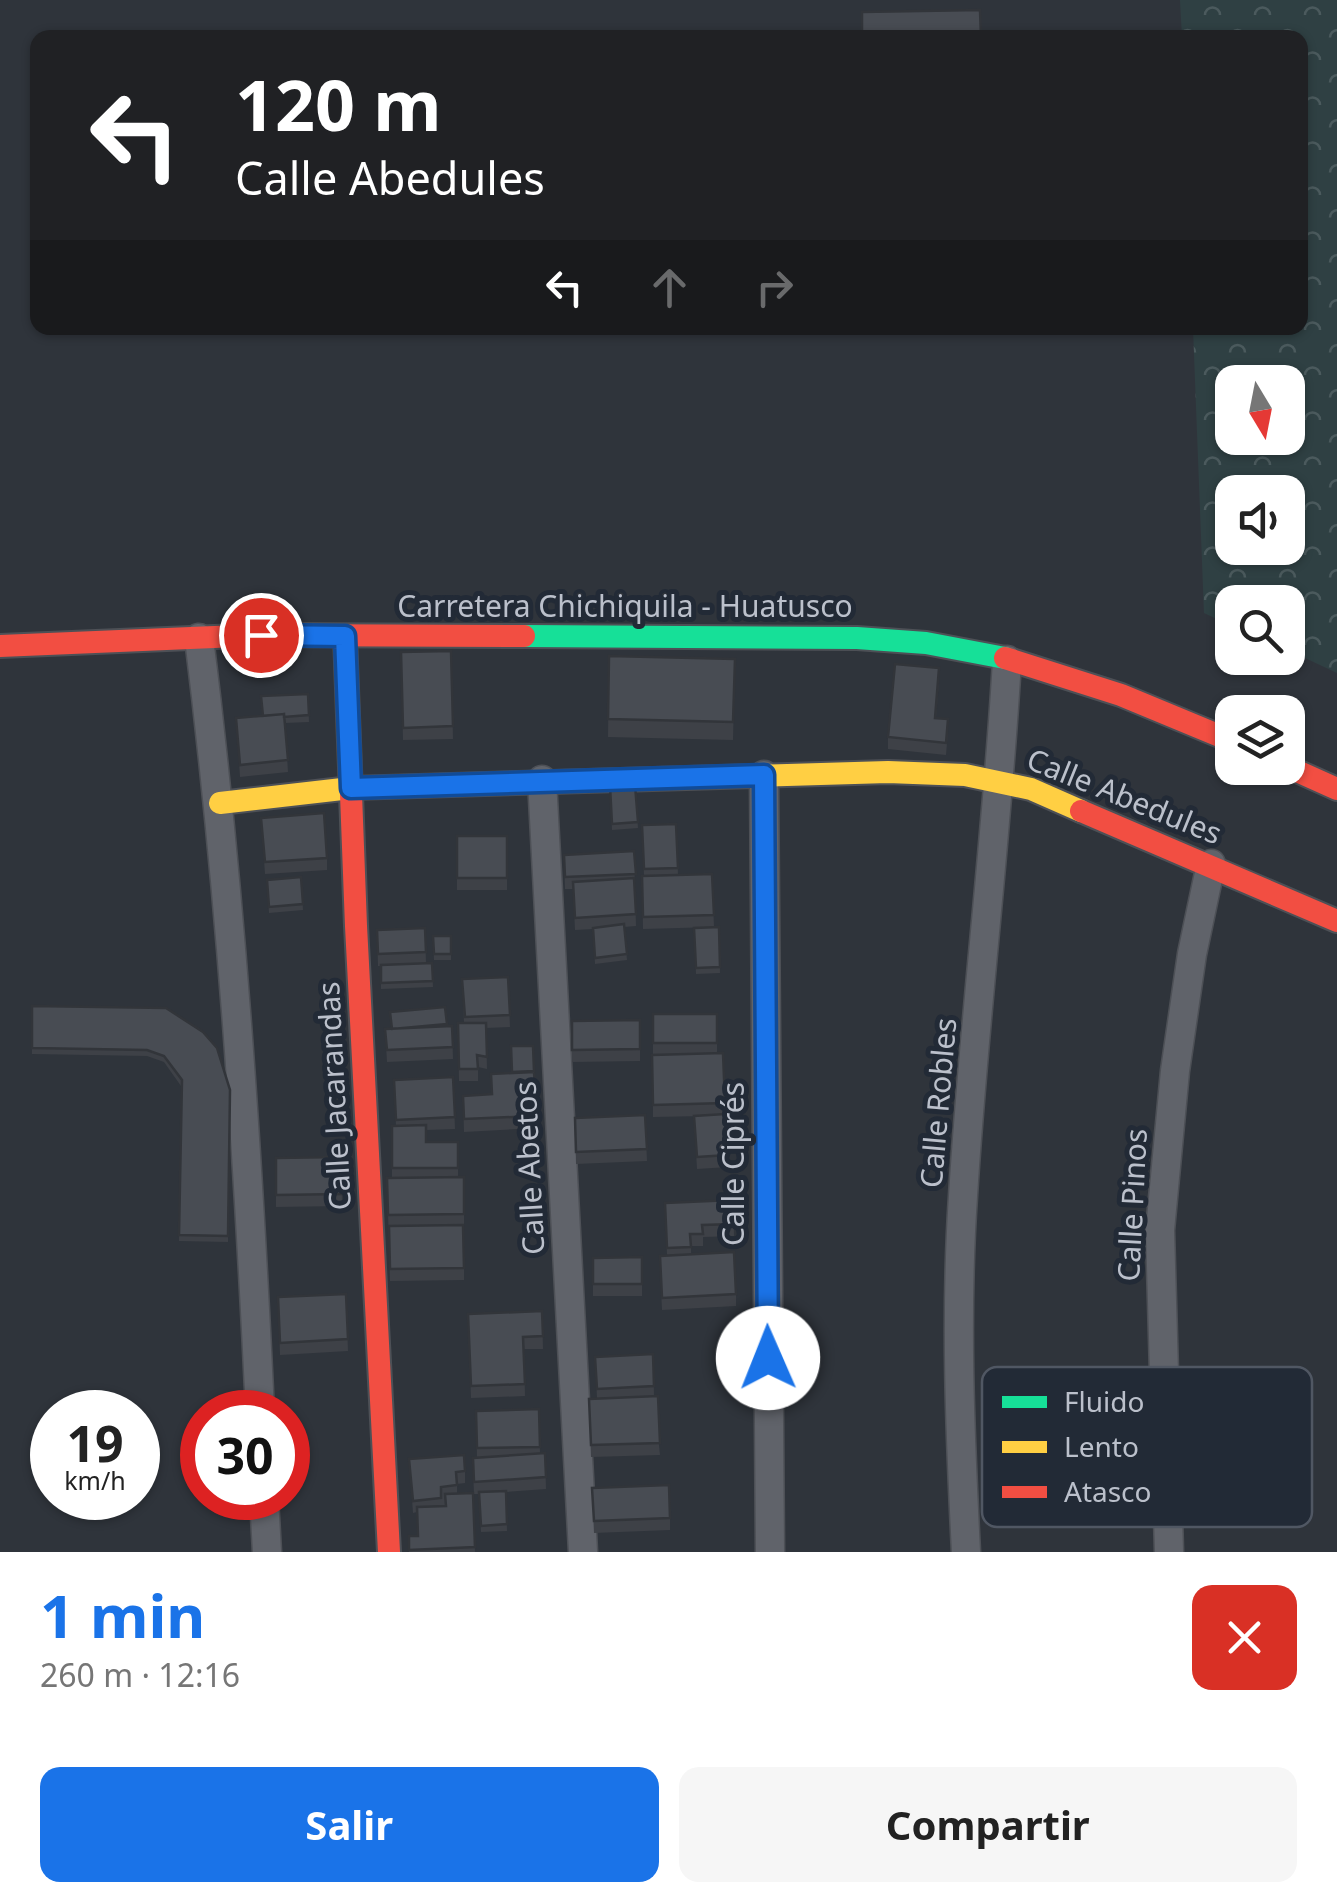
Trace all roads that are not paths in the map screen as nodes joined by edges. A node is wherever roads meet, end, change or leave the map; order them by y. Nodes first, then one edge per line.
1 (345, 636) junction
2 (200, 638) junction
3 (0, 646) edge
4 (1008, 660) junction
5 (1215, 734) edge
6 (1305, 774) edge
7 (764, 775) junction
8 (542, 780) junction
9 (1000, 780) junction
10 (351, 788) junction
11 (1337, 789) edge
12 (220, 803) junction
13 (1211, 864) junction
14 (1337, 920) edge
15 (1164, 1367) edge
16 (259, 1390) edge
17 (265, 1520) edge
18 (1168, 1527) edge
19 (267, 1552) edge
20 (389, 1552) edge
21 (583, 1552) edge
22 (770, 1552) edge
23 (966, 1552) edge
24 (1169, 1552) edge

1 - 2 street, Carretera Chichiquila - Huatusco
1 - 4 street, Carretera Chichiquila - Huatusco
1 - 10 street, Calle Jacarandas
2 - 3 street, Carretera Chichiquila - Huatusco
2 - 12 street
4 - 5 street, Carretera Chichiquila - Huatusco
4 - 9 street, Calle Robles
6 - 11 street
7 - 8 street, Calle Abedules
7 - 9 street, Calle Abedules
7 - 22 street, Calle Ciprés
8 - 10 street, Calle Abedules
8 - 21 street, Calle Abetos
9 - 13 street, Calle Abedules
9 - 23 street, Calle Robles
10 - 12 street, Calle Abedules
10 - 20 street, Calle Jacarandas
12 - 16 street
13 - 14 street, Calle Abedules
13 - 15 street, Calle Pinos
17 - 19 street
18 - 24 street, Calle Pinos

